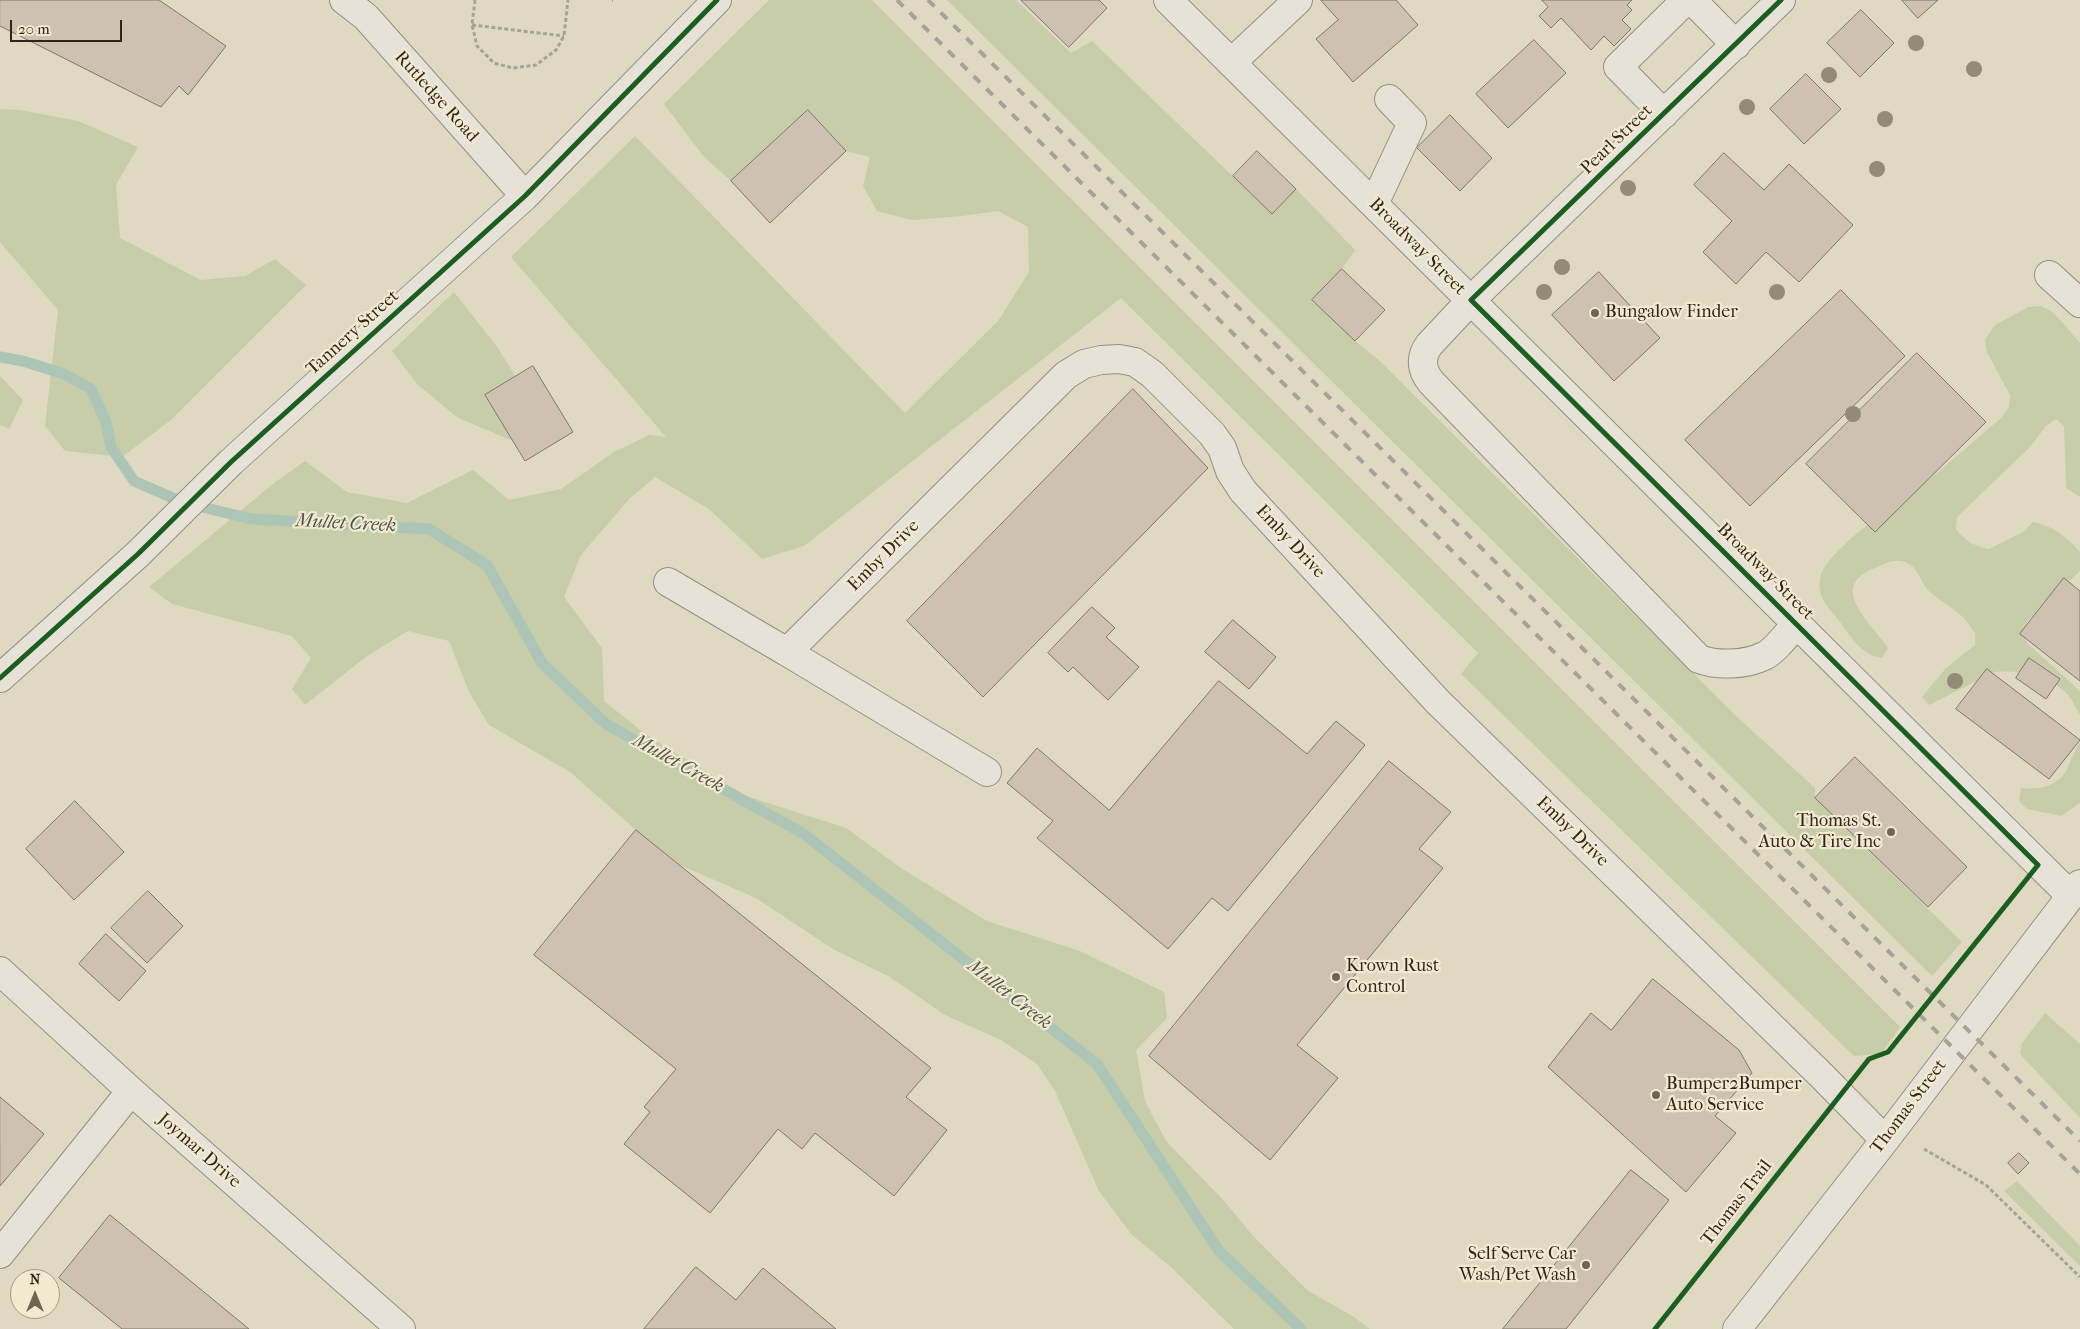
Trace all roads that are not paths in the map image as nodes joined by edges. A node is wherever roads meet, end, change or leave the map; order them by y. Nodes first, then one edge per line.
1 (344, 0) edge
2 (717, 0) edge
3 (1168, 0) edge
4 (1298, 0) edge
5 (1686, 0) edge
6 (1692, 0) edge
7 (1782, 0) edge
8 (1736, 44) junction
9 (1231, 63) junction
10 (1389, 99) dead end
11 (1664, 114) junction
12 (525, 196) junction
13 (1374, 204) junction
14 (2049, 275) dead end
15 (1471, 300) junction
16 (2080, 303) edge
17 (668, 582) dead end
18 (1797, 623) junction
19 (786, 652) junction
20 (0, 678) edge
21 (987, 772) dead end
22 (2075, 889) edge
23 (0, 971) edge
24 (132, 1091) junction
25 (1884, 1140) junction
26 (0, 1254) edge
27 (401, 1329) edge
28 (1737, 1329) edge

1 - 12 street, Rutledge Road
2 - 12 street, Tannery Street
3 - 9 street, Broadway Street
4 - 9 street
5 - 11 street
6 - 8 street
7 - 8 street, Pearl Street
8 - 11 street, Pearl Street
9 - 13 street, Broadway Street
10 - 13 street
11 - 15 street, Pearl Street
12 - 20 street, Tannery Street
13 - 15 street, Broadway Street
14 - 16 street
15 - 18 street, Broadway Street
15 - 18 street, Pearl Street
17 - 19 street
18 - 22 street, Broadway Street
19 - 21 street
19 - 25 street, Emby Drive
22 - 25 street, Thomas Street
23 - 24 street, Joymar Drive
24 - 26 street
24 - 27 street, Joymar Drive
25 - 28 street, Thomas Street

